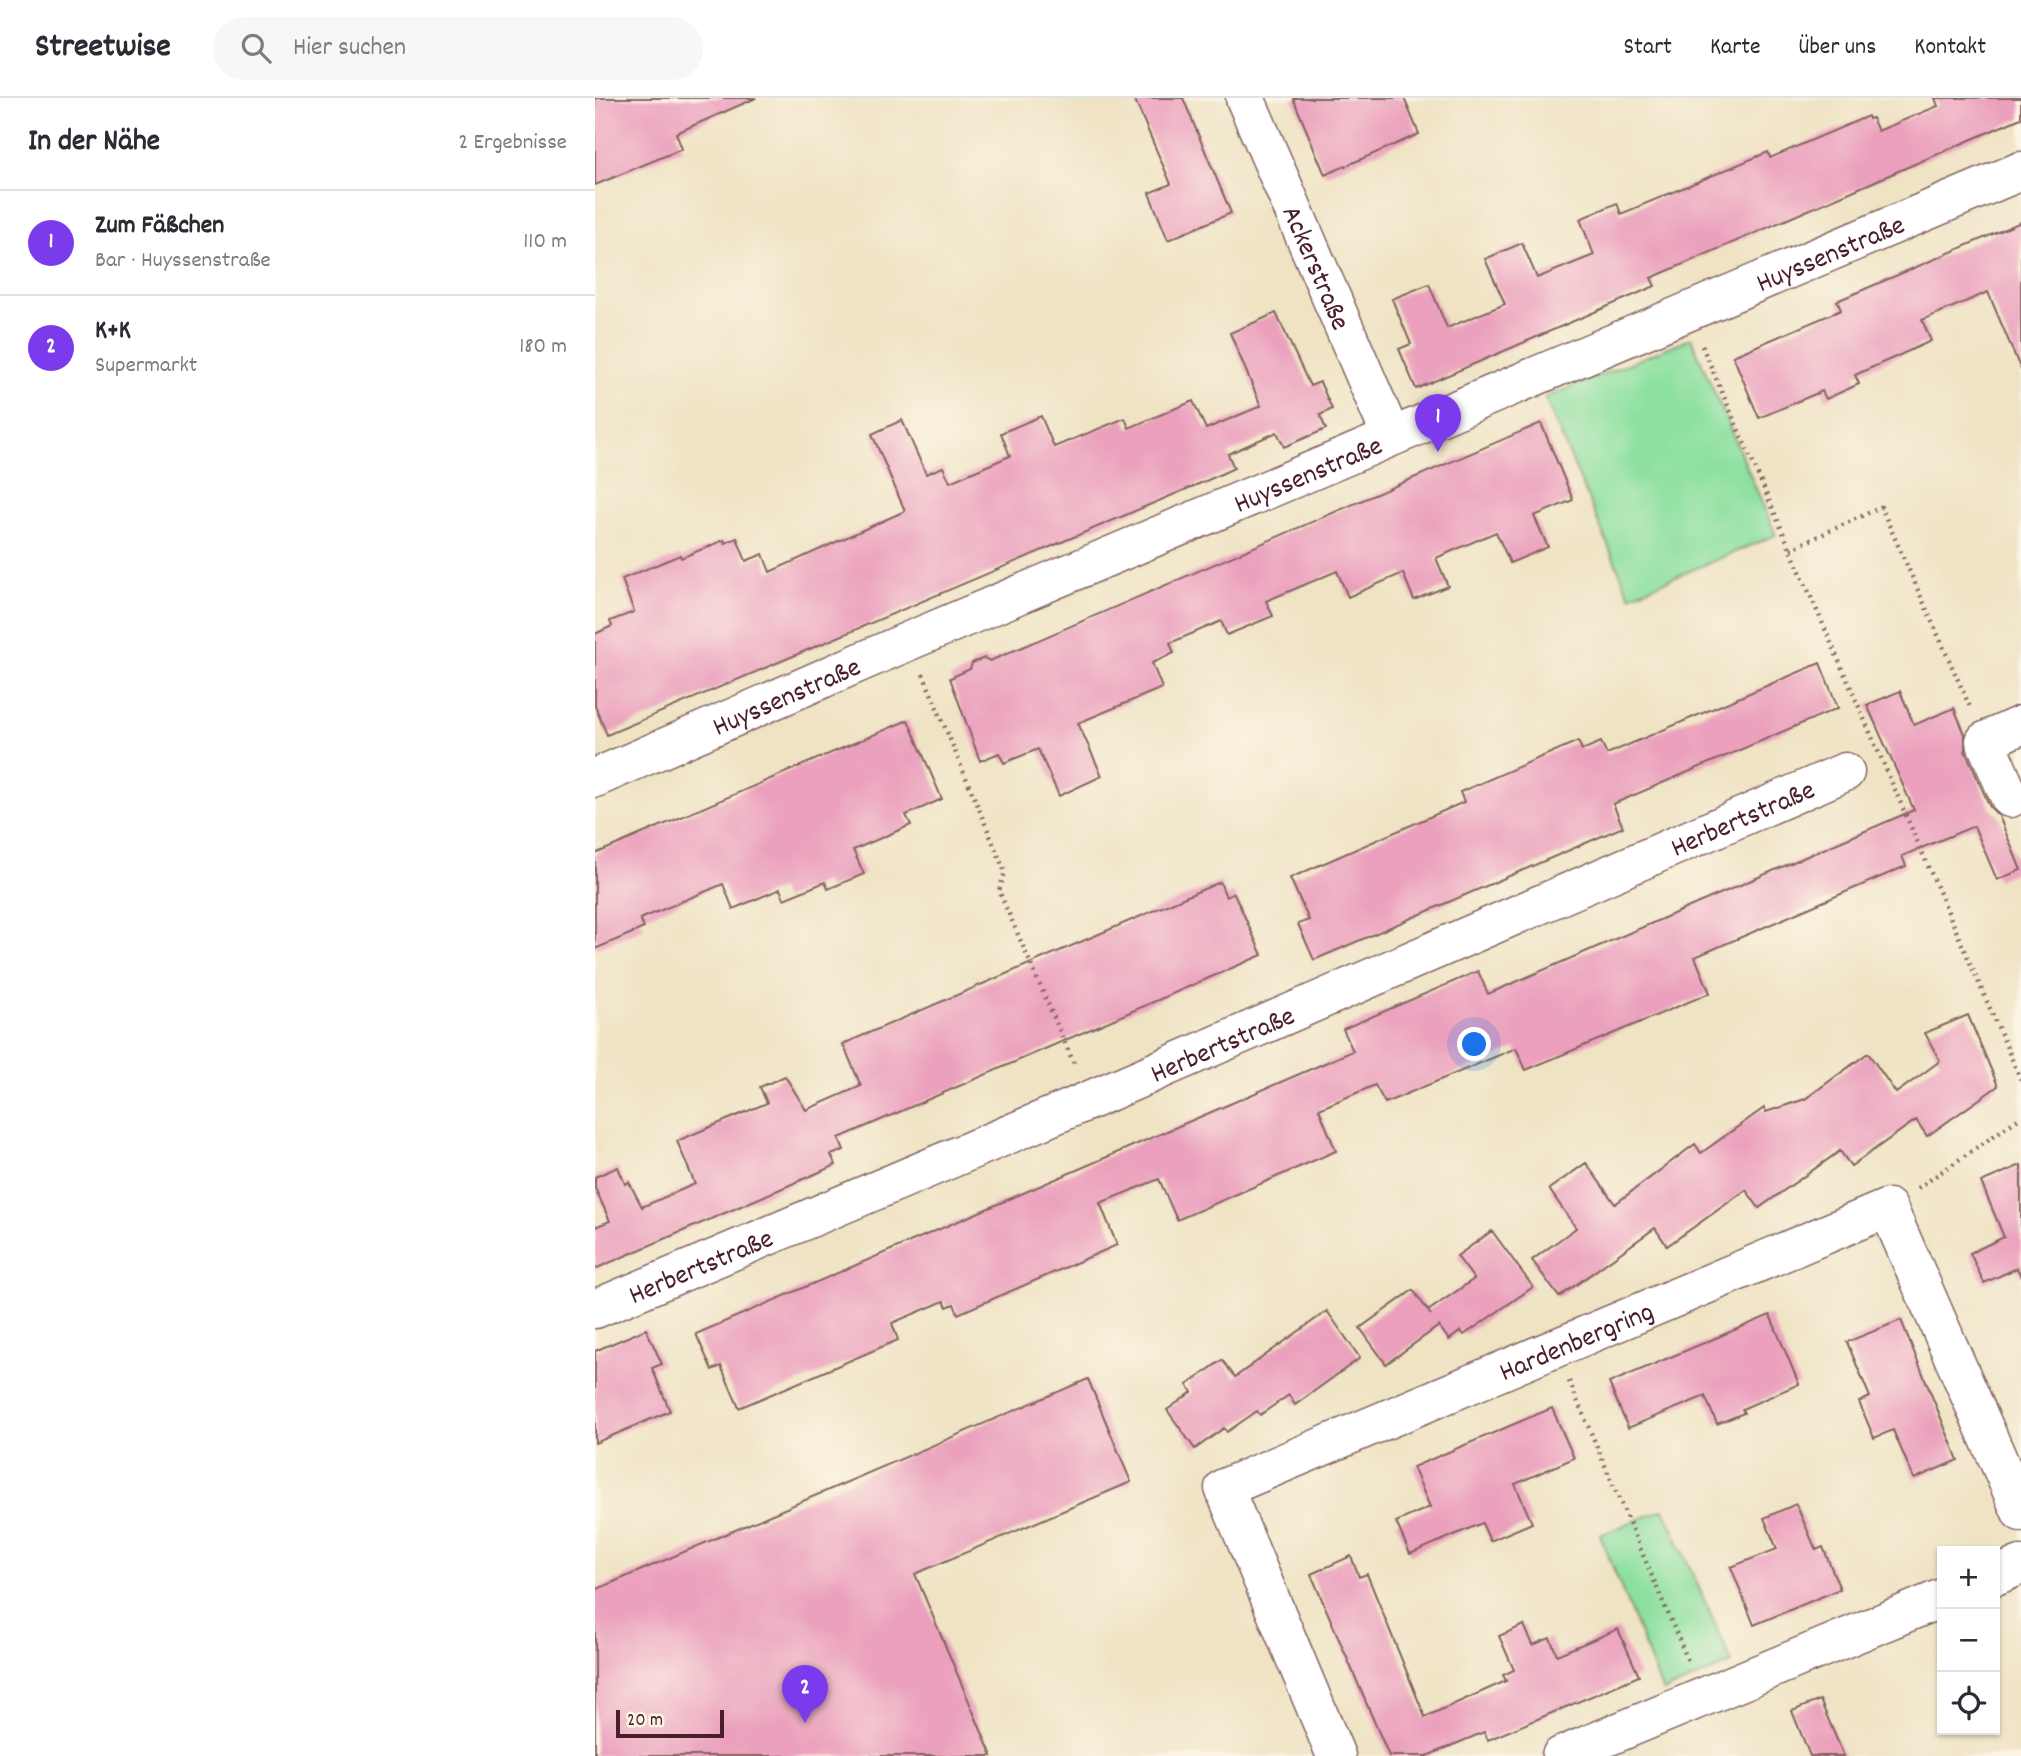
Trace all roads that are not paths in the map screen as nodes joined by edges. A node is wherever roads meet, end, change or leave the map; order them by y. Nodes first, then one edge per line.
1 (1245, 98) edge
2 (2021, 170) edge
3 (1391, 436) junction
4 (2021, 725) edge
5 (1845, 772) dead end
6 (595, 778) edge
7 (2010, 799) dead end
8 (595, 1309) edge
9 (2021, 1513) edge
10 (2021, 1565) edge
11 (2000, 1574) edge
12 (1937, 1600) edge
13 (1336, 1756) edge
14 (1561, 1756) edge

1 - 3 street, Ackerstraße
2 - 3 street, Huyssenstraße
3 - 6 street, Huyssenstraße
4 - 7 street
5 - 8 street, Herbertstraße
9 - 13 street, Hardenbergring
10 - 11 street
12 - 14 street

